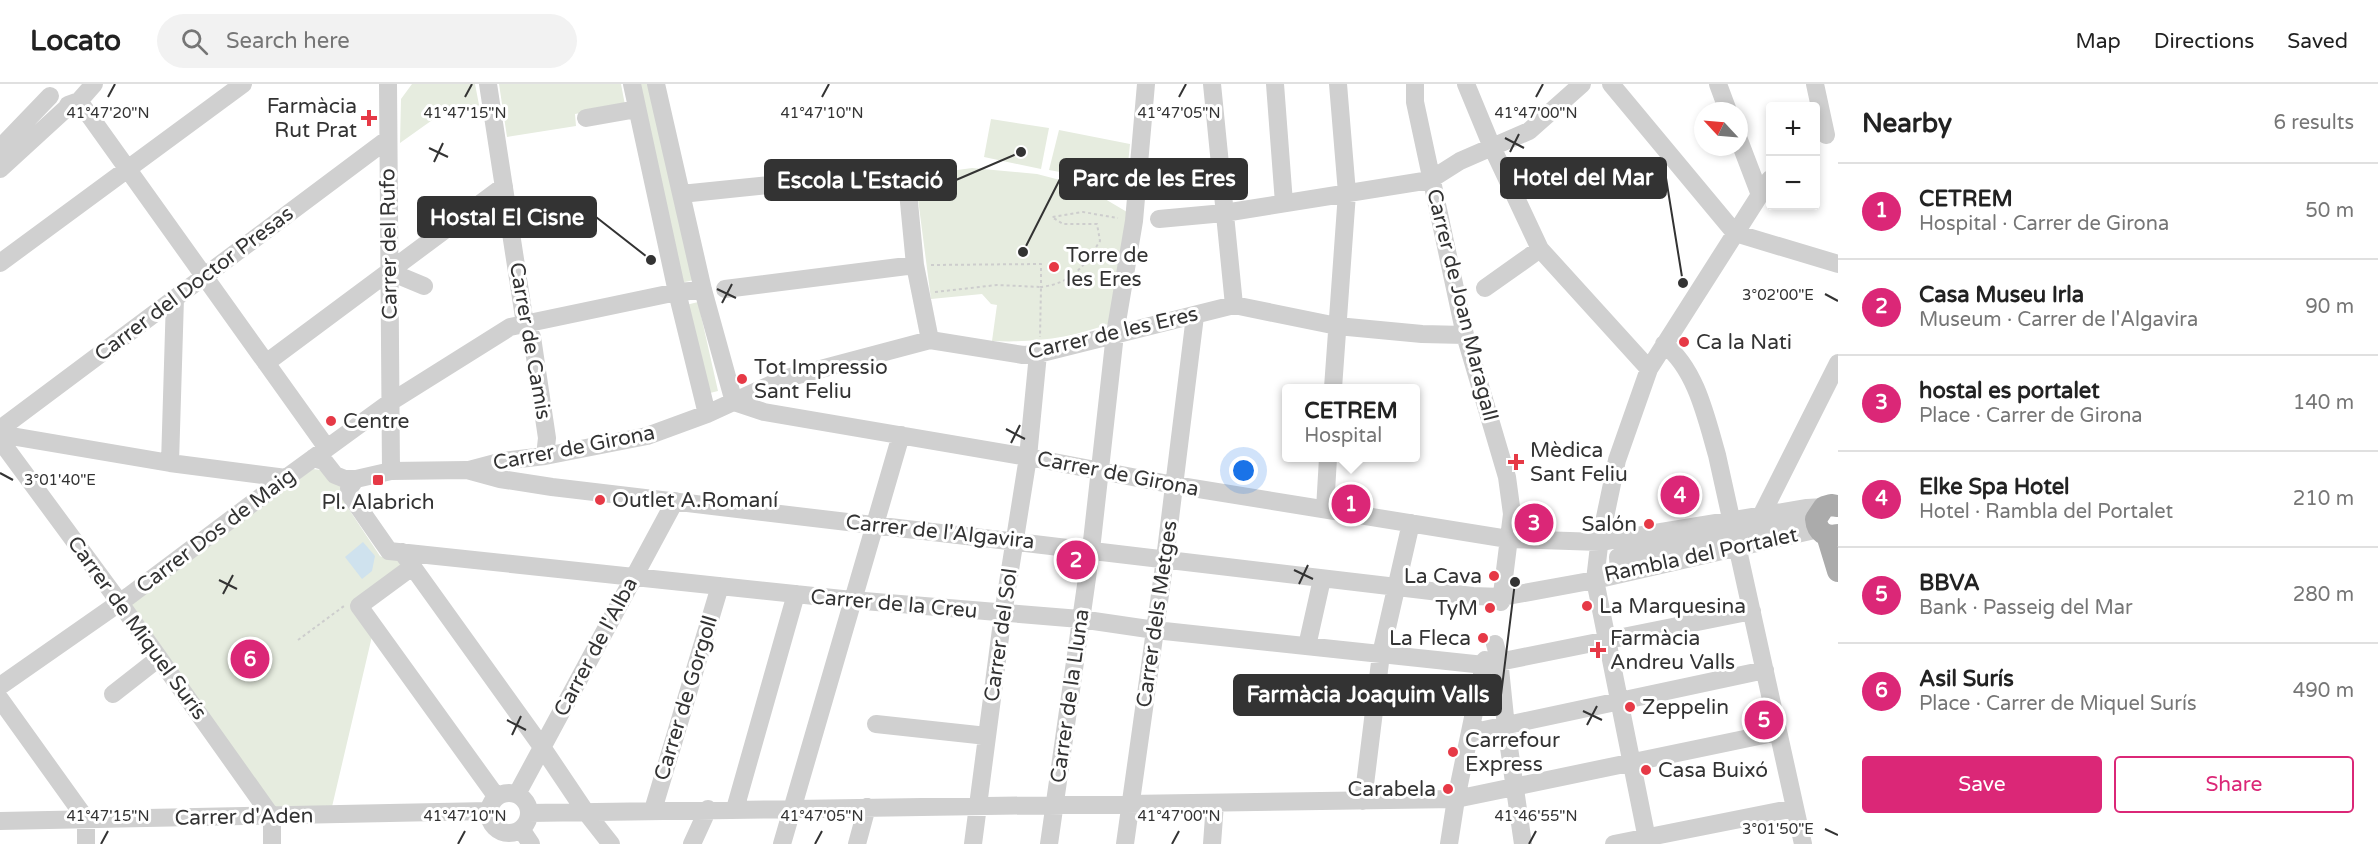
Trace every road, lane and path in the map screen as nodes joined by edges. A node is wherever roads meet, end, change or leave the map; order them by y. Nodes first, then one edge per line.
1 (243, 84) edge
2 (388, 84) edge
3 (488, 84) edge
4 (632, 84) edge
5 (656, 84) edge
6 (1146, 84) edge
7 (1212, 84) edge
8 (1275, 84) edge
9 (1338, 84) edge
10 (1414, 84) edge
11 (1466, 84) edge
12 (1582, 84) edge
13 (1611, 84) edge
14 (1718, 84) edge
15 (1815, 84) edge
16 (51, 87) edge
17 (87, 93) edge
18 (1725, 102) edge
19 (637, 109) junction
20 (586, 118) dead end
21 (1827, 135) edge
22 (388, 139) junction
23 (1492, 147) junction
24 (0, 148) edge
25 (1745, 156) edge
26 (128, 168) junction
27 (0, 169) edge
28 (1430, 180) junction
29 (1766, 185) edge
30 (504, 186) junction
31 (1347, 193) junction
32 (681, 194) junction
33 (1760, 195) junction
34 (1284, 203) junction
35 (1224, 213) junction
36 (1159, 219) dead end
37 (1134, 221) junction
38 (1736, 234) junction
39 (1540, 249) junction
40 (0, 263) edge
41 (1838, 264) edge
42 (915, 265) junction
43 (388, 271) junction
44 (205, 275) junction
45 (424, 286) dead end
46 (1041, 287) junction
47 (1485, 288) dead end
48 (725, 289) dead end
49 (703, 290) junction
50 (677, 292) junction
51 (921, 295) junction
52 (175, 298) junction
53 (1234, 305) junction
54 (1195, 316) junction
55 (525, 324) junction
56 (1041, 324) dead end
57 (1337, 326) junction
58 (1116, 334) junction
59 (1464, 335) junction
60 (930, 340) junction
61 (1664, 344) junction
62 (1038, 354) junction
63 (266, 363) junction
64 (1838, 363) edge
65 (1649, 369) junction
66 (391, 377) junction
67 (1333, 384) edge
68 (414, 388) junction
69 (734, 402) junction
70 (389, 403) junction
71 (706, 414) junction
72 (0, 429) edge
73 (0, 434) edge
74 (901, 435) junction
75 (0, 440) edge
76 (545, 456) junction
77 (1028, 457) junction
78 (323, 458) junction
79 (1329, 462) edge
80 (170, 463) junction
81 (467, 470) junction
82 (1100, 470) junction
83 (391, 471) junction
84 (286, 478) junction
85 (356, 479) junction
86 (1174, 485) junction
87 (675, 501) junction
88 (1831, 506) edge
89 (1325, 509) junction
90 (1761, 516) junction
91 (1411, 523) junction
92 (1811, 524) edge
93 (874, 525) junction
94 (1735, 534) junction
95 (1508, 539) junction
96 (1015, 540) junction
97 (1091, 550) junction
98 (1613, 553) junction
99 (401, 557) junction
100 (1165, 559) junction
101 (1838, 571) edge
102 (634, 577) junction
103 (1322, 579) junction
104 (1595, 580) junction
105 (720, 586) junction
106 (1396, 588) junction
107 (796, 594) junction
108 (1501, 599) junction
109 (852, 600) junction
110 (120, 603) junction
111 (359, 606) junction
112 (1752, 611) junction
113 (1003, 614) junction
114 (1080, 619) junction
115 (1155, 630) junction
116 (298, 639) dead end
117 (1607, 640) junction
118 (1307, 646) junction
119 (1381, 654) junction
120 (159, 658) junction
121 (1492, 658) junction
122 (1765, 670) junction
123 (0, 686) edge
124 (113, 694) dead end
125 (0, 699) edge
126 (1620, 702) junction
127 (876, 724) dead end
128 (1506, 726) junction
129 (1778, 732) junction
130 (1470, 733) junction
131 (987, 736) junction
132 (542, 747) junction
133 (1632, 762) junction
134 (1514, 787) junction
135 (517, 794) junction
136 (1456, 799) junction
137 (1363, 801) junction
138 (492, 803) junction
139 (1215, 803) junction
140 (1130, 804) junction
141 (1055, 805) junction
142 (978, 806) junction
143 (867, 807) junction
144 (792, 808) junction
145 (1795, 808) junction
146 (708, 809) junction
147 (735, 809) junction
148 (653, 810) junction
149 (585, 811) junction
150 (272, 817) junction
151 (86, 819) junction
152 (0, 821) edge
153 (527, 829) edge
154 (496, 837) edge
155 (1648, 840) edge
156 (86, 844) edge
157 (272, 844) edge
158 (610, 844) edge
159 (692, 844) edge
160 (782, 844) edge
161 (857, 844) edge
162 (973, 844) edge
163 (1049, 844) edge
164 (1125, 844) edge
165 (1212, 844) edge
166 (1449, 844) edge
167 (1523, 844) edge
168 (1614, 844) edge
169 (1803, 844) edge

1 - 26 street
2 - 22 street, Carrer del Rufo
3 - 30 street, Carrer de Camis
4 - 19 street
5 - 32 street
6 - 37 street, Carrer de la Lluna
7 - 35 street
8 - 34 street
9 - 31 street
10 - 28 street, Carrer de Joan Maragall
11 - 23 street
12 - 23 street
13 - 38 street
14 - 18 street
15 - 21 street
16 - 17 street
16 - 24 street
17 - 26 street
17 - 27 street
19 - 20 street
19 - 50 street
22 - 43 street, Carrer del Rufo
22 - 44 street, Carrer del Doctor Presas
23 - 28 street
23 - 39 street
25 - 33 street
26 - 40 street
26 - 44 street
28 - 31 street
28 - 59 street, Carrer de Joan Maragall
29 - 33 street
30 - 43 street
30 - 55 street, Carrer de Camis
31 - 34 street
31 - 57 street
32 - 42 street
32 - 49 street
33 - 38 street
34 - 35 street
35 - 36 street
35 - 53 street
37 - 46 path
37 - 58 street, Carrer de la Lluna
38 - 41 street
38 - 61 street
39 - 47 street
39 - 65 street
42 - 46 path
42 - 48 street
42 - 51 street
43 - 45 street
43 - 63 street
43 - 66 street, Carrer del Rufo
44 - 52 street, Carrer del Doctor Presas
44 - 63 street
46 - 51 path
46 - 56 path
49 - 50 street, Carrer Dos de Maig
49 - 69 street
50 - 55 street, Carrer Dos de Maig
50 - 71 street
51 - 60 street
52 - 72 street, Carrer del Doctor Presas
52 - 80 street
53 - 54 street, Carrer de les Eres
53 - 57 street, Carrer de les Eres
54 - 58 street, Carrer de les Eres
54 - 86 street, Carrer dels Metges
55 - 68 street, Carrer Dos de Maig
55 - 76 street, Carrer de Camis
57 - 59 street, Carrer de les Eres
57 - 67 street
58 - 62 street, Carrer de les Eres
58 - 82 street, Carrer de la Lluna
59 - 95 street, Carrer de Joan Maragall
60 - 62 street, Carrer de les Eres
60 - 69 street, Carrer de les Eres
61 - 65 street
61 - 94 street
62 - 77 street, Carrer del Sol
63 - 78 street
64 - 90 street
65 - 98 street
66 - 68 street
66 - 70 street, Carrer del Rufo
68 - 70 street, Carrer Dos de Maig
69 - 71 street, Carrer de Girona
69 - 74 street, Carrer de Girona
70 - 78 street, Carrer Dos de Maig
70 - 83 street, Carrer del Rufo
71 - 76 street, Carrer de Girona
73 - 80 street
74 - 77 street, Carrer de Girona
74 - 93 street
75 - 110 street, Carrer de Miquel Surís
76 - 81 street, Carrer de Girona
77 - 82 street, Carrer de Girona
77 - 96 street, Carrer del Sol
78 - 84 street, Carrer Dos de Maig
78 - 85 street
79 - 89 street
80 - 84 street
81 - 83 street, Carrer de l'Algavira
81 - 87 street, Carrer de l'Algavira
82 - 86 street, Carrer de Girona
82 - 97 street, Carrer de la Lluna
83 - 85 street, Carrer de l'Algavira
84 - 110 street, Carrer Dos de Maig
85 - 99 street
86 - 89 street, Carrer de Girona
86 - 100 street, Carrer dels Metges
87 - 93 street, Carrer de l'Algavira
87 - 102 street, Carrer de l'Alba
88 - 92 main road
89 - 91 street, Carrer de Girona
90 - 92 street, Rambla del Portalet
90 - 94 street, Rambla del Portalet
91 - 95 street, Carrer de Girona
91 - 106 street
92 - 94 street, Rambla del Portalet
92 - 101 main road
93 - 96 street, Carrer de l'Algavira
93 - 109 street
94 - 98 street, Rambla del Portalet
94 - 98 street, Rambla del Portalet
94 - 112 street
95 - 98 street, Carrer de Girona
95 - 108 street, Carrer de Joan Maragall
96 - 97 street, Carrer de l'Algavira
96 - 113 street, Carrer del Sol
97 - 100 street, Carrer de l'Algavira
97 - 114 street, Carrer de la Lluna
98 - 104 street, Rambla del Portalet
98 - 104 street, Rambla del Portalet
99 - 102 street, Carrer de la Creu
99 - 111 street
99 - 132 street
100 - 103 street, Carrer de l'Algavira
100 - 115 street, Carrer dels Metges
102 - 105 street, Carrer de la Creu
102 - 132 street, Carrer de l'Alba
103 - 106 street, Carrer de l'Algavira
103 - 118 street
104 - 108 street, Carrer de l'Algavira
104 - 117 street
105 - 107 street, Carrer de la Creu
105 - 148 street, Carrer de Gorgoll
106 - 108 street, Carrer de l'Algavira
106 - 119 street
107 - 109 street, Carrer de la Creu
107 - 147 street
109 - 113 street, Carrer de la Creu
109 - 144 street
110 - 120 street, Carrer de Miquel Surís
110 - 123 street, Carrer Dos de Maig
111 - 116 path
111 - 138 street
112 - 117 street, Carrer de la Creu
112 - 122 street
113 - 114 street, Carrer de la Creu
113 - 131 street, Carrer del Sol
114 - 115 street, Carrer de la Creu
114 - 141 street, Carrer de la Lluna
115 - 118 street, Carrer de la Creu
115 - 140 street, Carrer dels Metges
117 - 121 street, Carrer de la Creu
117 - 126 street
118 - 119 street, Carrer de la Creu
119 - 121 street, Carrer de la Creu
119 - 137 street
120 - 124 street
120 - 150 street, Carrer de Miquel Surís
121 - 128 street
121 - 130 street
122 - 126 street
122 - 129 street
125 - 151 street
126 - 128 street
126 - 133 street
127 - 131 street
128 - 130 street
128 - 134 street
129 - 133 street
129 - 145 street
130 - 136 street
131 - 142 street, Carrer del Sol
132 - 135 street, Carrer de l'Alba
132 - 149 street
133 - 134 street
133 - 155 street
134 - 136 street
134 - 167 street
135 - 138 street
135 - 153 street
136 - 137 street
136 - 166 street
137 - 139 street
138 - 150 street, Carrer d'Aden
138 - 154 street
139 - 140 street
139 - 165 street
140 - 141 street
140 - 164 street, Carrer dels Metges
141 - 142 street
141 - 163 street, Carrer de la Lluna
142 - 143 street
142 - 162 street, Carrer del Sol
143 - 144 street
143 - 161 street
144 - 147 street
144 - 160 street
145 - 155 street
145 - 169 street
146 - 147 street
146 - 148 street
146 - 159 street
148 - 149 street
149 - 153 street
149 - 158 street
150 - 151 street, Carrer d'Aden
150 - 157 street
151 - 152 street, Carrer d'Aden
151 - 156 street
153 - 154 street
155 - 168 street

